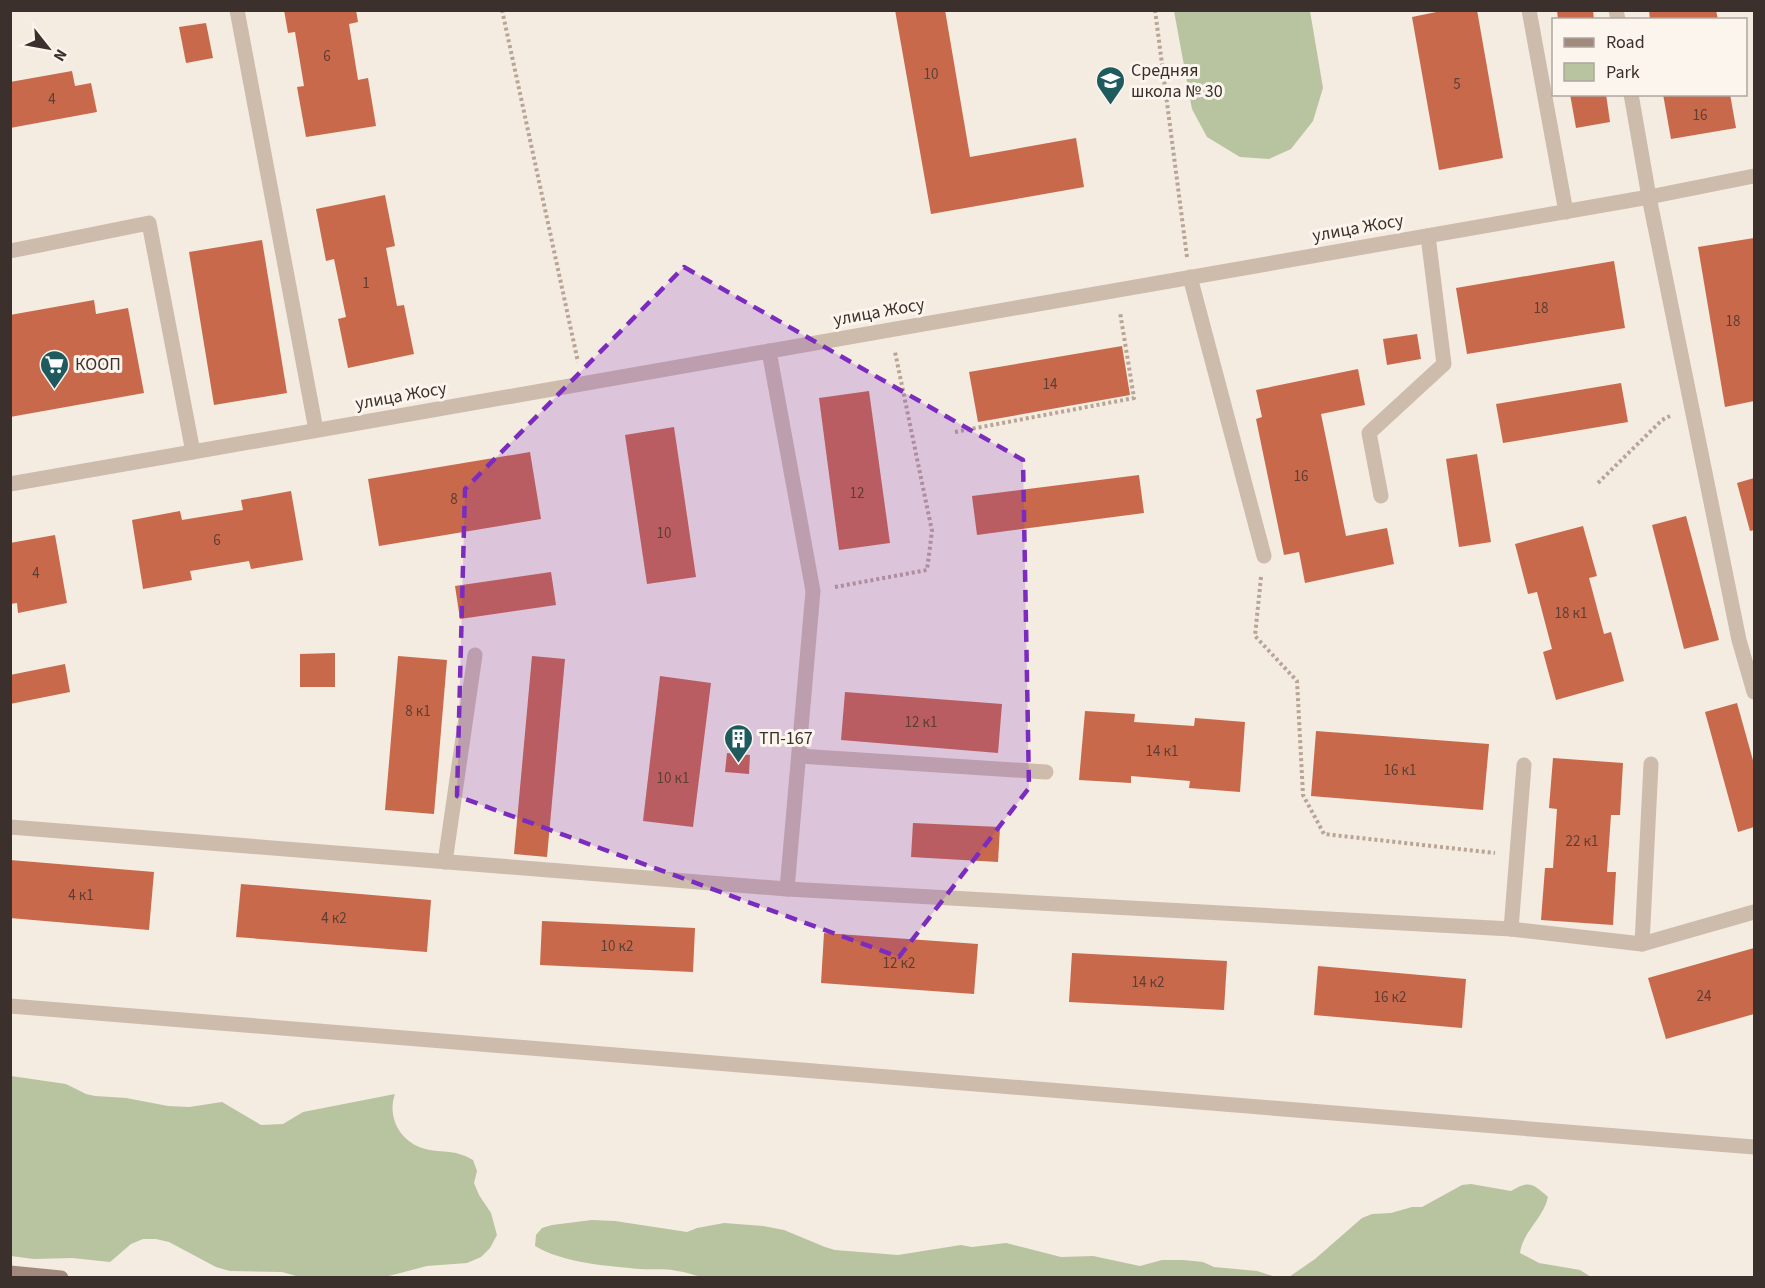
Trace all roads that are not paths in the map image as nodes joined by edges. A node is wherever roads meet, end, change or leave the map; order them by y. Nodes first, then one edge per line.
1 (237, 10) edge
2 (1529, 10) edge
3 (1631, 96) edge
4 (1755, 176) edge
5 (1649, 197) junction
6 (1566, 212) junction
7 (1428, 236) junction
8 (10, 251) edge
9 (1190, 277) junction
10 (769, 351) junction
11 (316, 430) junction
12 (193, 452) junction
13 (10, 484) edge
14 (1381, 496) dead end
15 (1264, 556) road end
16 (475, 655) dead end
17 (1755, 692) edge
18 (799, 756) junction
19 (1651, 764) dead end
20 (1524, 765) dead end
21 (1046, 772) dead end
22 (10, 827) edge
23 (446, 862) junction
24 (787, 889) junction
25 (1755, 912) edge
26 (1511, 929) junction
27 (1642, 944) junction
28 (10, 1006) edge
29 (1755, 1147) edge
30 (10, 1273) edge
31 (61, 1278) edge

1 - 11 street
2 - 6 street
3 - 5 street
4 - 5 street, улица Жосу
5 - 6 street, улица Жосу
5 - 17 street
6 - 7 street, улица Жосу
7 - 9 street, улица Жосу
7 - 14 street
8 - 12 street
9 - 10 street, улица Жосу
9 - 15 street
10 - 11 street, улица Жосу
10 - 18 street
11 - 12 street, улица Жосу
12 - 13 street, улица Жосу
16 - 23 street
18 - 21 street
18 - 24 street
19 - 27 street
20 - 26 street
22 - 23 street
23 - 24 street
24 - 26 street
25 - 27 street
26 - 27 street
28 - 29 street
30 - 31 main road

